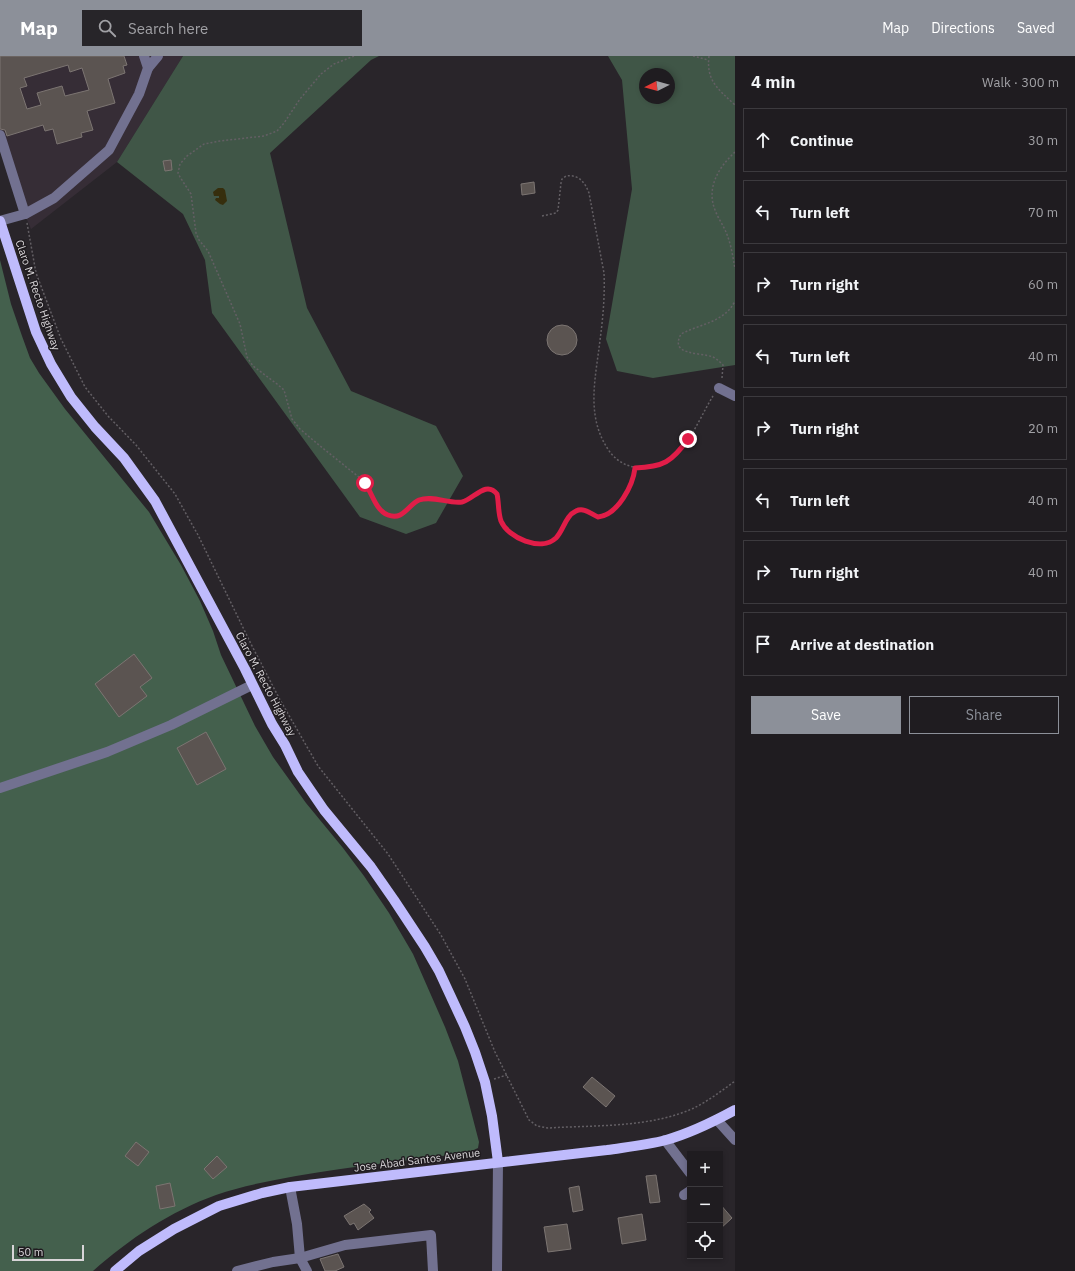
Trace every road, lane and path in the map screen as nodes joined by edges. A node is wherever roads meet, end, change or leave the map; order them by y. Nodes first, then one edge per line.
1 (144, 56) edge
2 (158, 56) edge
3 (354, 56) edge
4 (693, 56) edge
5 (709, 56) edge
6 (708, 60) junction
7 (148, 68) junction
8 (735, 105) edge
9 (0, 135) edge
10 (735, 152) edge
11 (25, 214) junction
12 (542, 216) dead end
13 (0, 221) edge
14 (735, 269) edge
15 (735, 301) edge
16 (719, 388) junction
17 (735, 396) edge
18 (635, 468) junction
19 (252, 685) junction
20 (0, 788) edge
21 (507, 1075) junction
22 (735, 1081) edge
23 (485, 1082) junction
24 (735, 1110) edge
25 (717, 1120) junction
26 (665, 1140) junction
27 (735, 1140) edge
28 (498, 1162) junction
29 (687, 1169) edge
30 (290, 1187) junction
31 (300, 1258) junction
32 (116, 1271) edge
33 (237, 1271) edge
34 (307, 1271) edge
35 (434, 1271) edge
36 (497, 1271) edge

1 - 7 street
2 - 7 street
3 - 18 path
4 - 6 path
5 - 6 path
6 - 8 path
7 - 11 street
9 - 11 street
10 - 14 path
11 - 13 street
11 - 21 path
12 - 18 path
13 - 19 main road, Claro M. Recto Highway
15 - 16 path
16 - 17 street
16 - 18 path
19 - 20 street
19 - 23 main road, Claro M. Recto Highway
21 - 22 path
21 - 23 path
23 - 28 main road, Claro M. Recto Highway
24 - 25 main road, Jose Abad Santos Avenue
25 - 26 main road, Jose Abad Santos Avenue
25 - 27 street
26 - 28 main road, Jose Abad Santos Avenue
26 - 29 street
28 - 30 main road, Jose Abad Santos Avenue
28 - 36 street
30 - 31 street
30 - 32 main road, Jose Abad Santos Avenue
31 - 33 street
31 - 34 street
31 - 35 street

